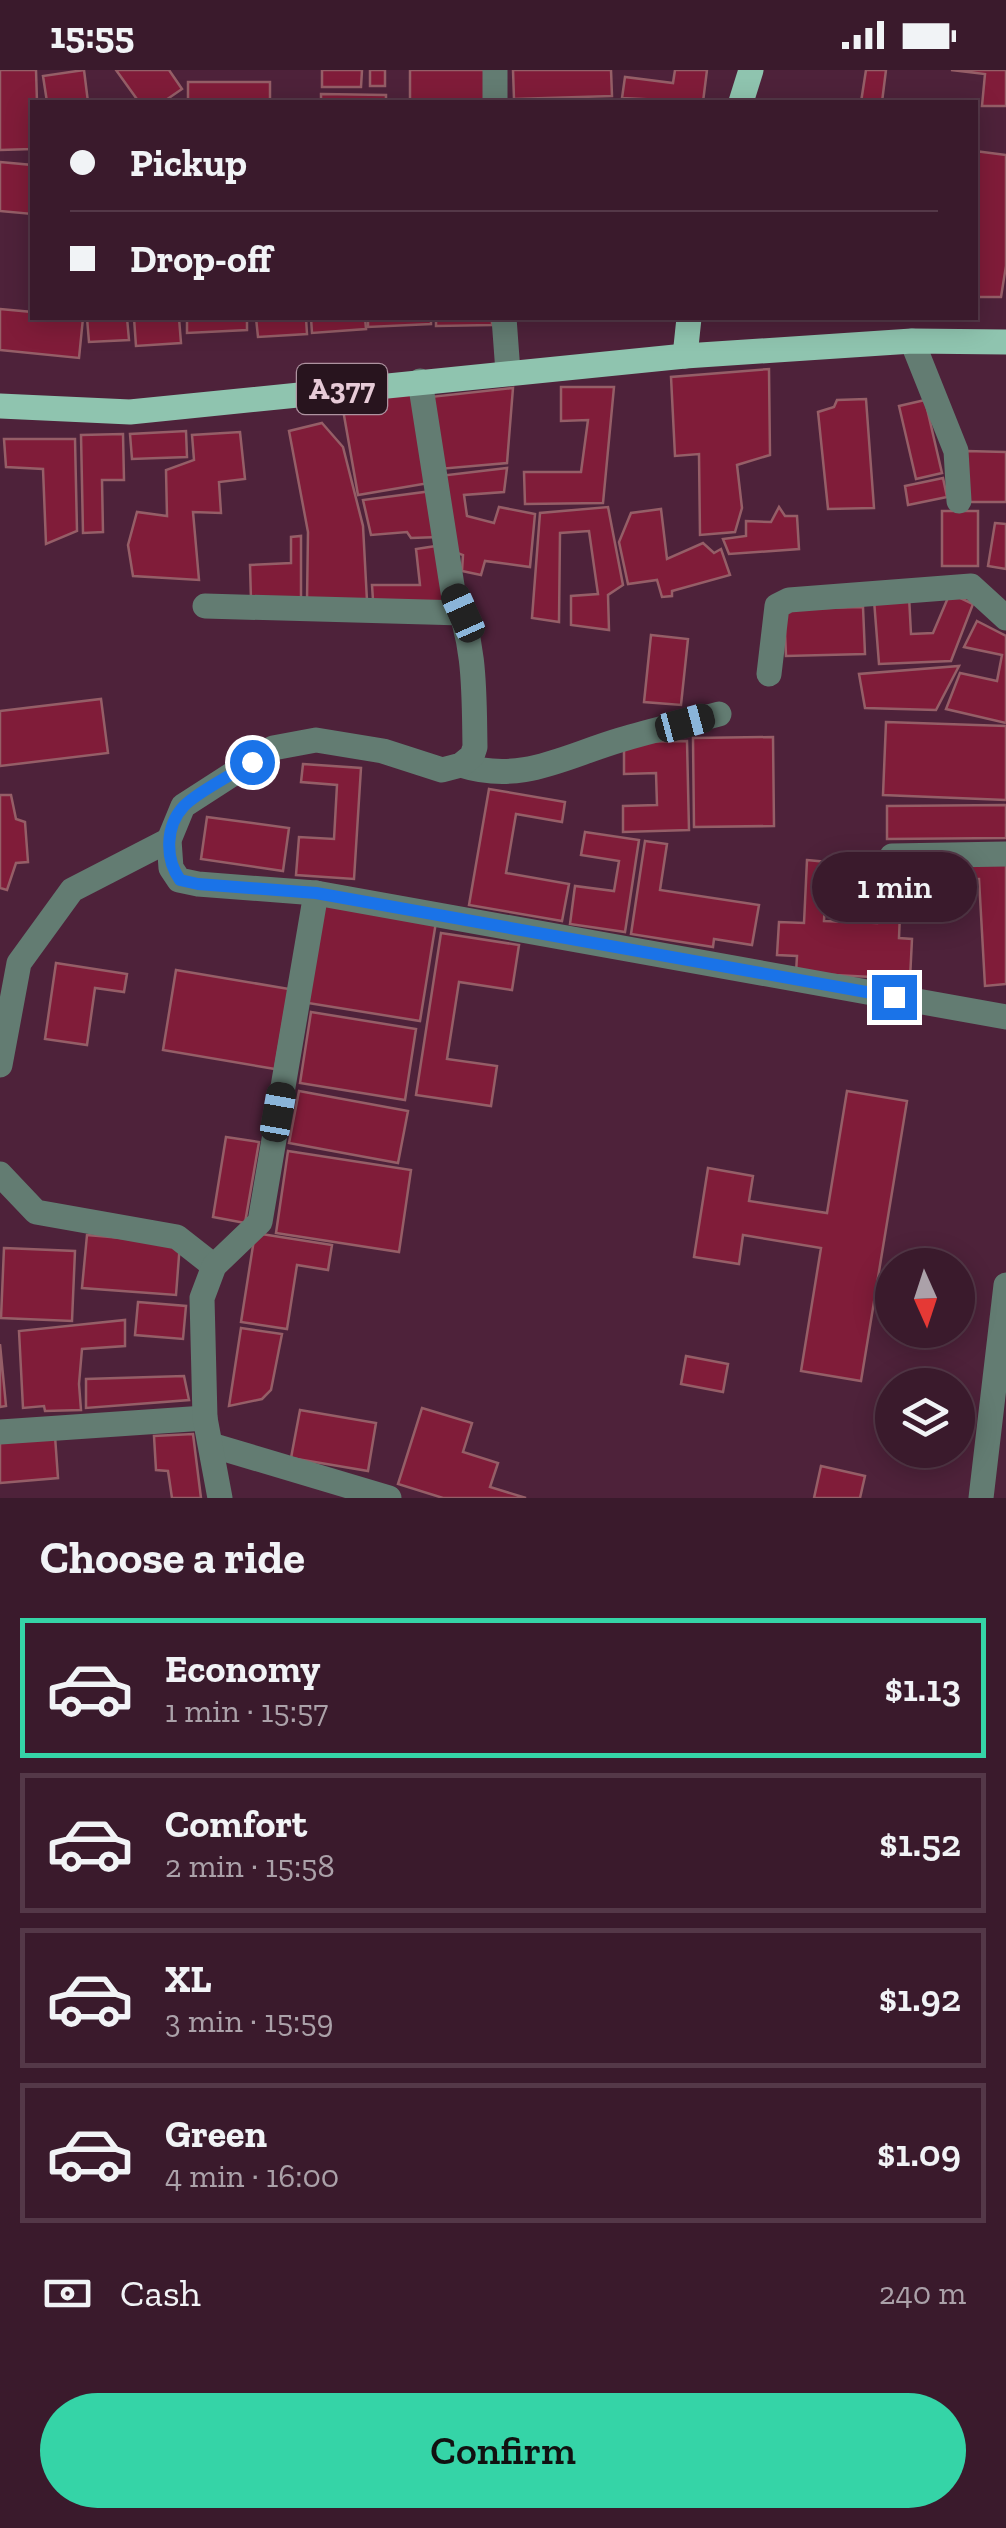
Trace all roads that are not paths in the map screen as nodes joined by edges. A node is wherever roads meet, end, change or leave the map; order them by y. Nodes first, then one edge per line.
1 (495, 70) edge
2 (751, 70) edge
3 (495, 100) edge
4 (741, 100) edge
5 (504, 320) edge
6 (689, 320) edge
7 (912, 341) junction
8 (1006, 342) edge
9 (684, 356) junction
10 (508, 372) junction
11 (420, 381) junction
12 (0, 406) edge
13 (959, 501) dead end
14 (205, 606) dead end
15 (463, 613) junction
16 (1006, 618) edge
17 (769, 674) dead end
18 (719, 714) dead end
19 (461, 764) junction
20 (169, 840) junction
21 (1006, 854) edge
22 (892, 856) dead end
23 (316, 893) junction
24 (1006, 1017) edge
25 (0, 1065) edge
26 (0, 1174) edge
27 (214, 1266) junction
28 (1005, 1301) edge
29 (205, 1418) junction
30 (0, 1432) edge
31 (211, 1444) junction
32 (220, 1498) edge
33 (389, 1498) edge
34 (981, 1498) edge

1 - 3 street
2 - 4 main road
5 - 10 street
6 - 9 main road
7 - 8 main road
7 - 9 main road
7 - 13 street
9 - 10 main road, A377
10 - 11 main road, A377
11 - 12 main road, A377
11 - 15 street
14 - 15 street
15 - 19 street
16 - 17 street
18 - 19 street
19 - 20 street
20 - 23 street
20 - 25 street
21 - 22 street
23 - 24 street
23 - 27 street
26 - 27 street
27 - 29 street
28 - 34 street
29 - 30 street
29 - 31 street
31 - 32 street
31 - 33 street

